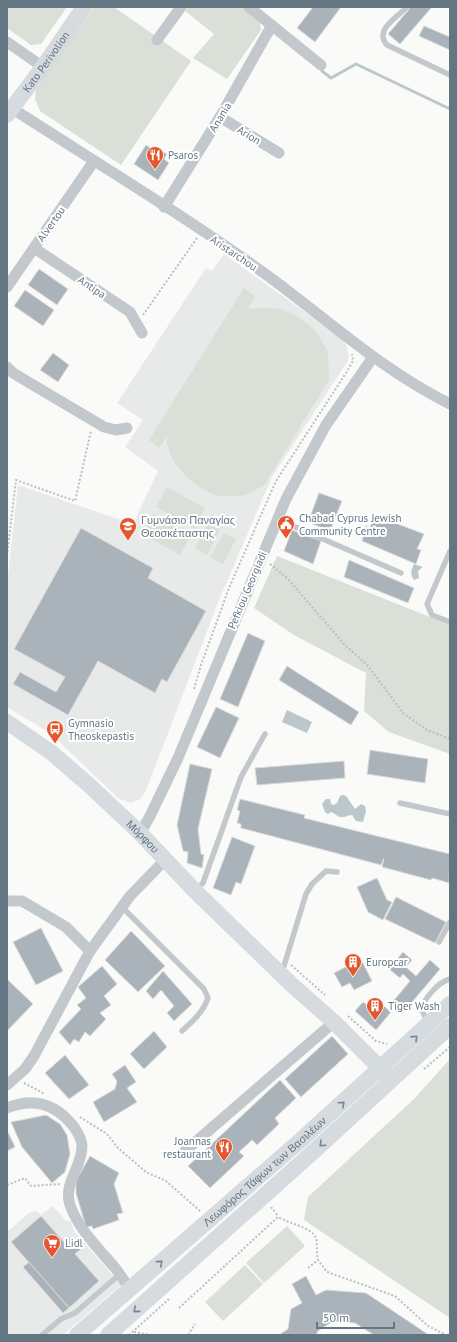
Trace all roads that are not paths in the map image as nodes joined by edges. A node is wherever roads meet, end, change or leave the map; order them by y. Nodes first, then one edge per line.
1 (84, 7) edge
2 (181, 7) edge
3 (249, 7) edge
4 (407, 7) edge
5 (272, 25) junction
6 (157, 40) dead end
7 (7, 42) edge
8 (321, 65) dead end
9 (43, 67) junction
10 (450, 75) edge
11 (10, 112) edge
12 (220, 117) junction
13 (279, 153) dead end
14 (94, 161) junction
15 (164, 206) junction
16 (34, 248) junction
17 (7, 287) edge
18 (142, 333) dead end
19 (373, 357) junction
20 (7, 367) edge
21 (450, 404) edge
22 (127, 428) dead end
23 (277, 519) junction
24 (450, 551) edge
25 (402, 573) dead end
26 (450, 622) edge
27 (7, 722) edge
28 (264, 734) dead end
29 (400, 803) dead end
30 (450, 814) edge
31 (140, 833) junction
32 (164, 861) junction
33 (337, 872) dead end
34 (195, 891) junction
35 (7, 901) edge
36 (122, 908) junction
37 (450, 922) edge
38 (439, 942) dead end
39 (90, 951) junction
40 (269, 961) junction
41 (284, 969) junction
42 (450, 979) edge
43 (450, 1004) edge
44 (334, 1022) junction
45 (429, 1024) junction
46 (450, 1026) edge
47 (182, 1031) dead end
48 (390, 1070) junction
49 (12, 1082) edge
50 (7, 1108) edge
51 (184, 1152) dead end
52 (120, 1274) junction
53 (131, 1289) junction
54 (42, 1335) edge
55 (77, 1335) edge
56 (108, 1335) edge

1 - 9 main road, Kato Perivolion
2 - 6 street
3 - 5 street
4 - 10 lane
5 - 8 street
5 - 12 street, Anania
7 - 9 street
9 - 11 main road, Kato Perivolion
11 - 14 street, Aristarchou
12 - 13 street, Arion
12 - 15 street, Anania
14 - 15 street, Aristarchou
14 - 16 street, Alvertou
15 - 19 street, Aristarchou
16 - 17 street, Alvertou
16 - 18 street, Antipa
19 - 21 street, Aristarchou
19 - 23 street, Pefkiou Georgiadi
20 - 22 street
23 - 25 lane
23 - 31 street, Pefkiou Georgiadi
24 - 26 lane
27 - 31 main road, Μόρφου
28 - 34 lane
29 - 30 lane
31 - 32 main road, Μόρφου
32 - 34 main road, Μόρφου
32 - 36 street
33 - 41 lane
34 - 40 main road, Μόρφου
35 - 39 street
36 - 39 street
36 - 47 lane
37 - 38 lane
39 - 49 street
40 - 41 main road, Μόρφου
40 - 44 main road, Μόρφου
41 - 48 main road, Μόρφου
42 - 45 lane
43 - 45 main road, Λεωφόρος Τάφων των Βασιλέων
44 - 48 main road, Μόρφου
44 - 51 street
48 -> 45 main road, Λεωφόρος Τάφων των Βασιλέων
46 - 48 main road, Λεωφόρος Τάφων των Βασιλέων
53 -> 48 main road, Λεωφόρος Τάφων των Βασιλέων
48 -> 56 main road, Λεωφόρος Τάφων των Βασιλέων
50 - 52 street
52 - 53 street
52 - 54 lane
53 - 55 main road, Λεωφόρος Τάφων των Βασιλέων

